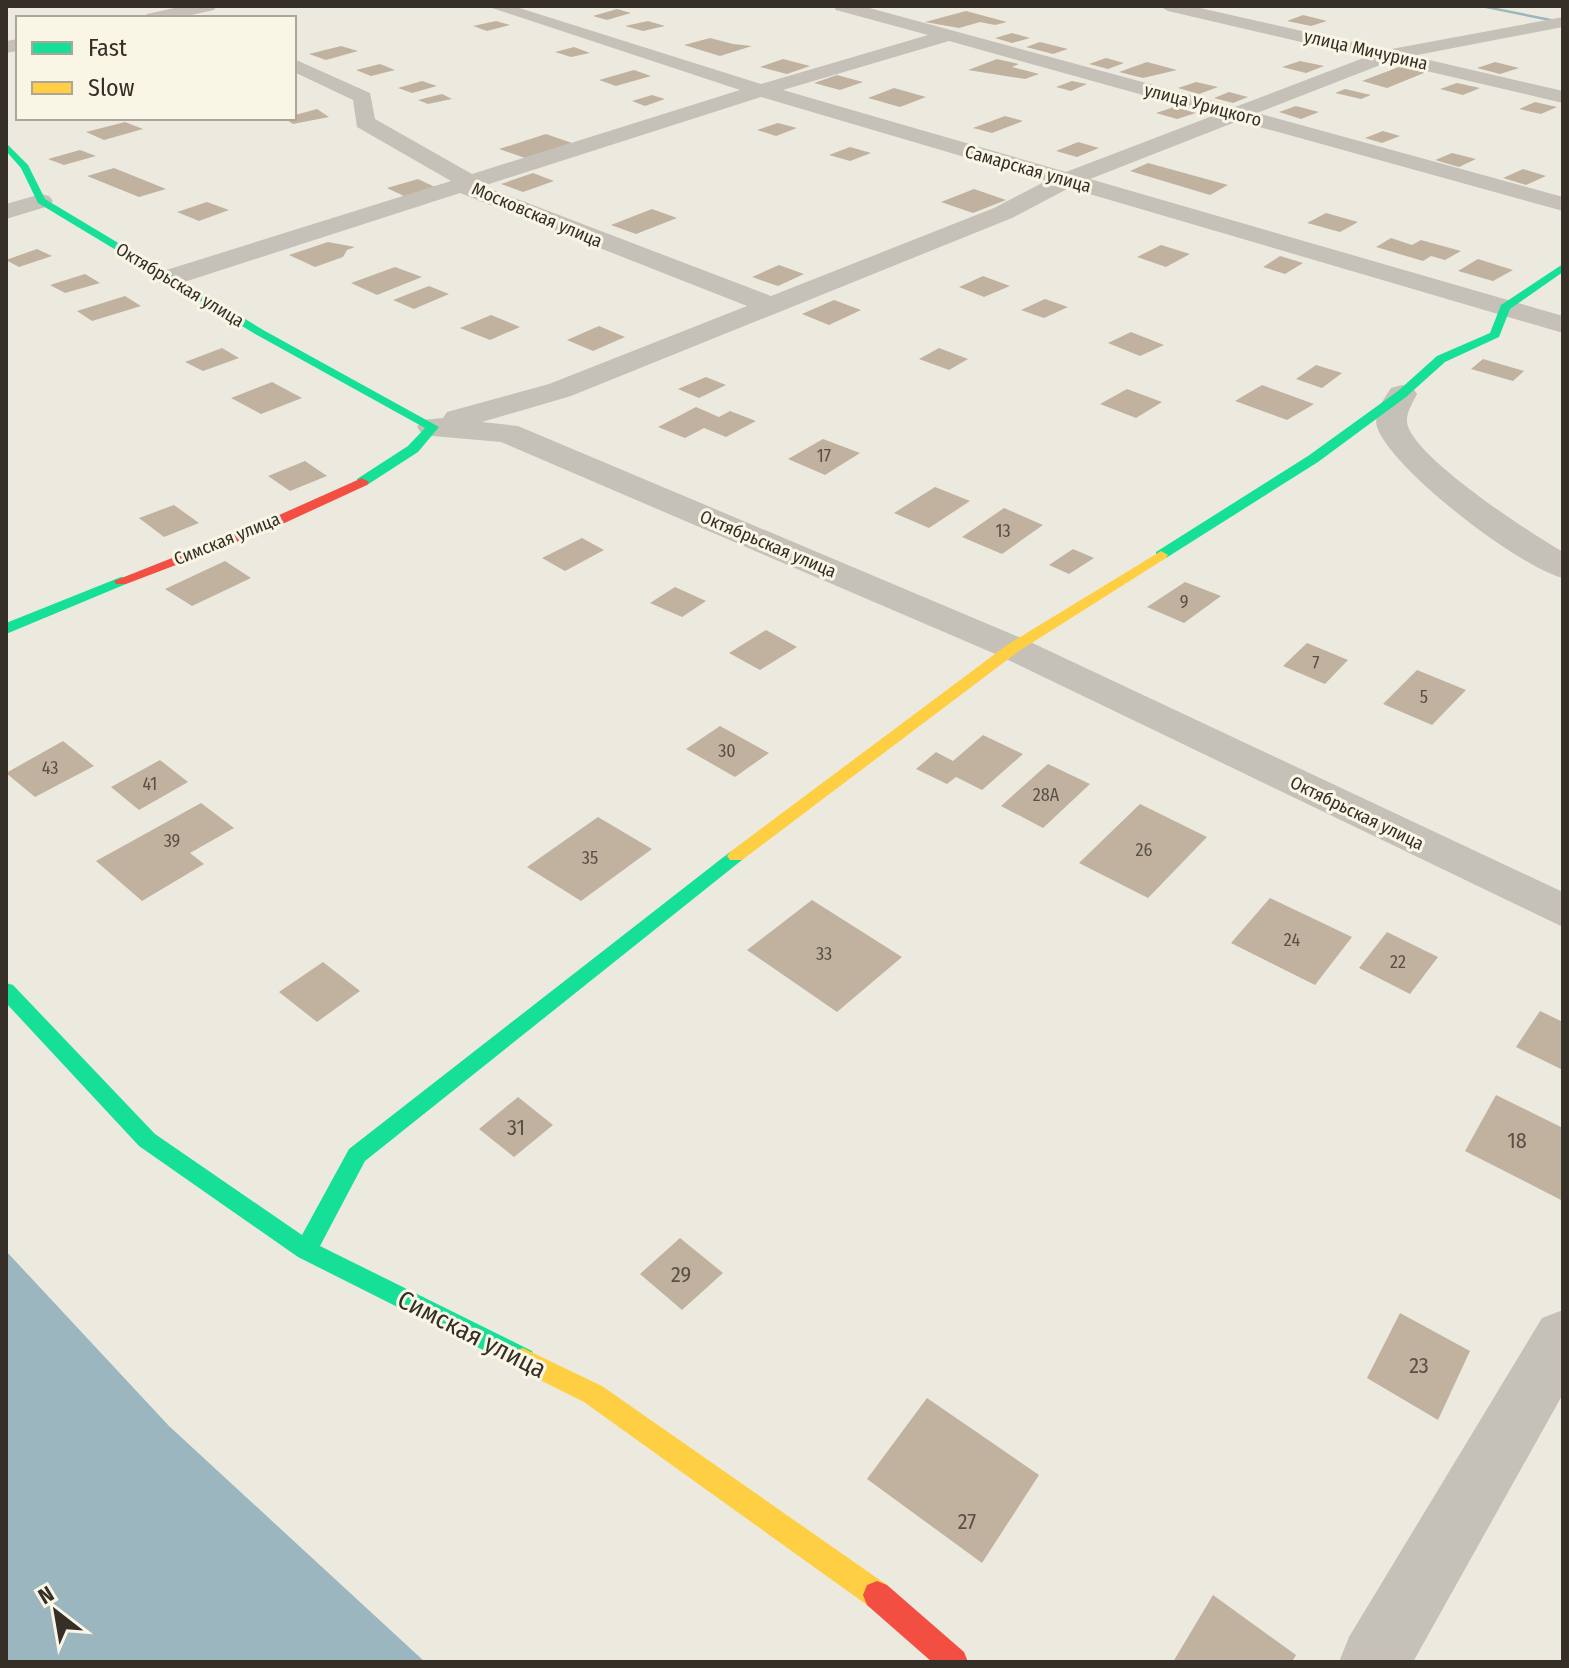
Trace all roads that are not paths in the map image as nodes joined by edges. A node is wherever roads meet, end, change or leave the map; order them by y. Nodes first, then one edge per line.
1 (141, 6) edge
2 (208, 6) edge
3 (495, 6) edge
4 (842, 6) edge
5 (1168, 6) edge
6 (161, 16) edge
7 (167, 16) edge
8 (1561, 17) edge
9 (949, 35) junction
10 (1390, 55) junction
11 (296, 66) edge
12 (761, 90) junction
13 (1563, 97) edge
14 (1238, 114) junction
15 (6, 146) edge
16 (1010, 163) junction
17 (1113, 163) junction
18 (1066, 180) junction
19 (465, 187) junction
20 (41, 201) junction
21 (1563, 204) edge
22 (6, 212) edge
23 (1563, 267) edge
24 (169, 278) junction
25 (772, 306) junction
26 (1505, 307) junction
27 (1563, 325) edge
28 (1402, 394) junction
29 (433, 427) junction
30 (1563, 567) edge
31 (6, 629) edge
32 (1013, 648) junction
33 (1563, 911) edge
34 (6, 990) edge
35 (306, 1250) junction
36 (1563, 1337) edge
37 (954, 1662) edge
38 (1374, 1662) edge

1 - 6 street
2 - 7 street
3 - 12 street, Самарская улица
4 - 9 street, улица Урицкого
5 - 10 street, улица Мичурина
8 - 10 street
9 - 12 street
9 - 14 street, улица Урицкого
10 - 13 street, улица Мичурина
10 - 14 street
11 - 19 street, Московская улица
12 - 16 street, Самарская улица
12 - 19 street
14 - 17 street
14 - 21 street, улица Урицкого
15 - 20 main road
16 - 17 street
16 - 18 street, Самарская улица
17 - 18 street
18 - 25 street
18 - 26 street, Самарская улица
19 - 24 street
19 - 25 street, Московская улица
20 - 22 street
20 - 24 main road, Октябрьская улица
23 - 26 main road
24 - 29 main road, Октябрьская улица
25 - 29 street
26 - 27 street, Самарская улица
26 - 28 main road
28 - 30 street
28 - 32 main road
29 - 31 main road, Симская улица
29 - 32 street, Октябрьская улица
32 - 33 street, Октябрьская улица
32 - 35 main road
34 - 35 main road, Симская улица
35 - 37 main road, Симская улица
36 - 38 street

